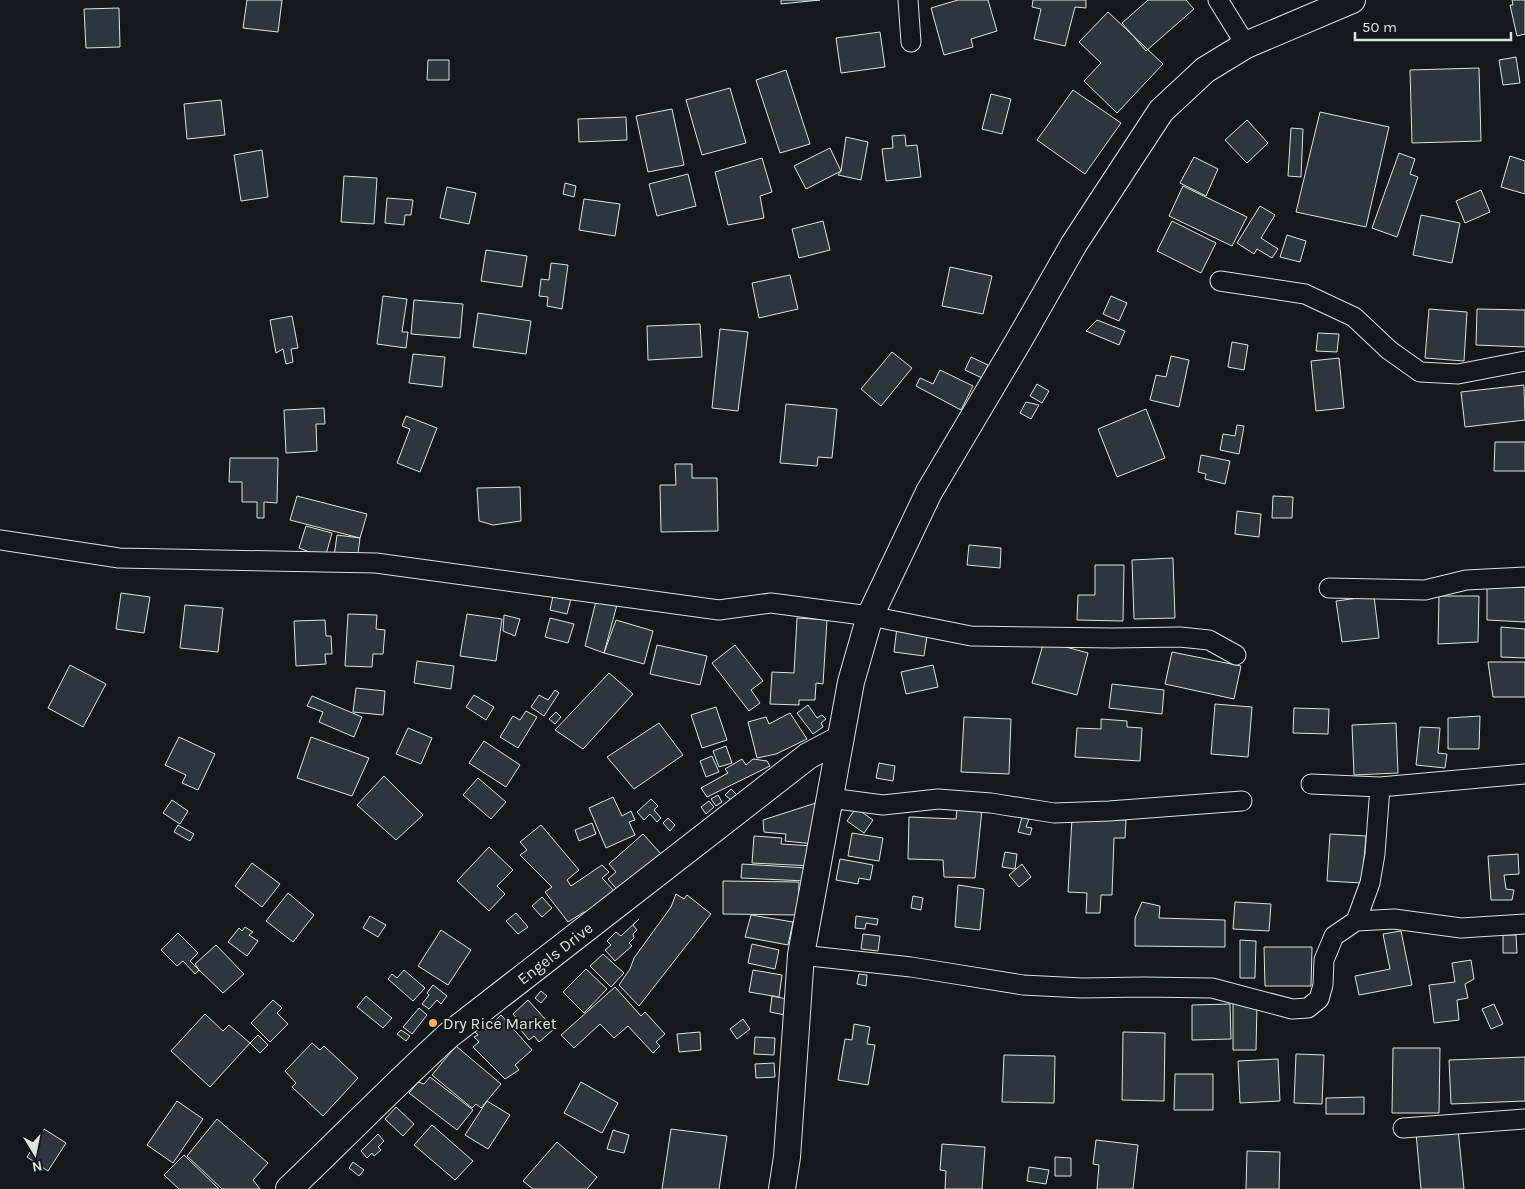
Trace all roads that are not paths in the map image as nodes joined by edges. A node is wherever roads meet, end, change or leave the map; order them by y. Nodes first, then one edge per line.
1 (908, 0) edge
2 (1218, 0) edge
3 (1352, 0) edge
4 (911, 42) dead end
5 (1246, 45) junction
6 (1220, 281) dead end
7 (1525, 361) edge
8 (0, 540) edge
9 (1525, 577) edge
10 (1329, 588) dead end
11 (870, 616) junction
12 (1236, 655) dead end
13 (840, 739) junction
14 (1525, 774) edge
15 (1311, 784) dead end
16 (1380, 787) junction
17 (830, 798) junction
18 (1242, 802) dead end
19 (1356, 921) junction
20 (1525, 924) edge
21 (801, 955) junction
22 (1525, 1119) edge
23 (1403, 1128) dead end
24 (289, 1189) edge
25 (782, 1189) edge

1 - 4 street
2 - 5 street
3 - 5 main road
5 - 11 main road
6 - 7 street
8 - 11 street
9 - 10 street
11 - 12 street
11 - 13 main road
13 - 17 main road
13 - 24 main road, Engels Drive
14 - 16 street
15 - 16 street
16 - 19 street
17 - 18 street
17 - 21 main road
19 - 20 street
19 - 21 street
21 - 25 main road
22 - 23 street

